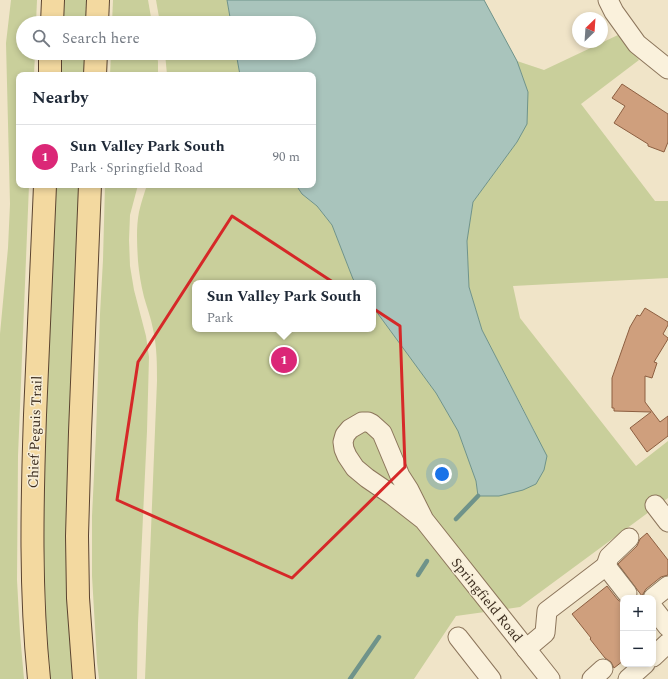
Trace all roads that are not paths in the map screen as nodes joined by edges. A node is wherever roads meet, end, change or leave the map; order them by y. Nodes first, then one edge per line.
1 (53, 0) edge
2 (98, 0) edge
3 (608, 0) edge
4 (52, 16) edge
5 (97, 16) edge
6 (50, 60) edge
7 (96, 60) edge
8 (668, 69) edge
9 (50, 72) edge
10 (95, 72) edge
11 (45, 188) edge
12 (90, 188) edge
13 (655, 505) dead end
14 (424, 520) junction
15 (668, 522) edge
16 (629, 538) dead end
17 (606, 566) junction
18 (668, 586) edge
19 (626, 593) dead end
20 (656, 596) edge
21 (656, 612) edge
22 (668, 627) edge
23 (458, 637) dead end
24 (668, 643) edge
25 (526, 649) junction
26 (656, 653) edge
27 (642, 667) edge
28 (39, 679) edge
29 (84, 679) edge
30 (491, 679) edge
31 (550, 679) edge
32 (628, 679) edge

1 - 4 main road
2 - 5 main road
3 - 8 street
6 - 9 main road
7 - 10 main road
11 - 28 main road, Chief Peguis Trail
12 - 29 main road
13 - 15 street
14 - 14 street, Springfield Road
14 - 25 street, Springfield Road
16 - 17 street
17 - 19 street
17 - 25 street
18 - 20 street
21 - 22 street
23 - 30 street
24 - 26 street
25 - 31 street, Springfield Road
27 - 32 street

